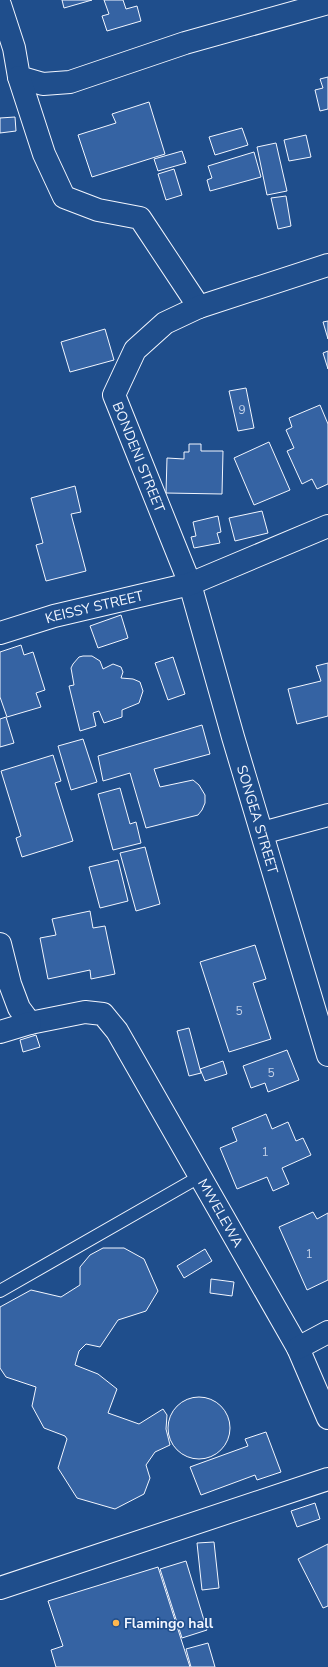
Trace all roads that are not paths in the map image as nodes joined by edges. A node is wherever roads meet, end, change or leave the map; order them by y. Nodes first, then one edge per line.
1 (328, 3) edge
2 (0, 5) edge
3 (19, 77) junction
4 (328, 265) edge
5 (199, 307) junction
6 (328, 526) edge
7 (190, 584) junction
8 (0, 633) edge
9 (328, 815) edge
10 (262, 833) junction
11 (0, 944) edge
12 (30, 1023) junction
13 (0, 1032) edge
14 (328, 1054) edge
15 (199, 1177) junction
16 (0, 1291) edge
17 (328, 1332) edge
18 (298, 1348) junction
19 (328, 1418) edge
20 (328, 1479) edge
21 (0, 1588) edge

1 - 3 street
2 - 3 street
3 - 5 street
4 - 5 street, BONDENI STREET
5 - 7 street, BONDENI STREET
6 - 7 street, KEISSY STREET
7 - 8 street, KEISSY STREET
7 - 10 street, SONGEA STREET
9 - 10 street
10 - 14 street, SONGEA STREET
11 - 12 street
12 - 13 street
12 - 15 street, MWELEWA
15 - 16 lane
15 - 18 street, MWELEWA
17 - 18 street
18 - 19 street, MWELEWA
20 - 21 street

